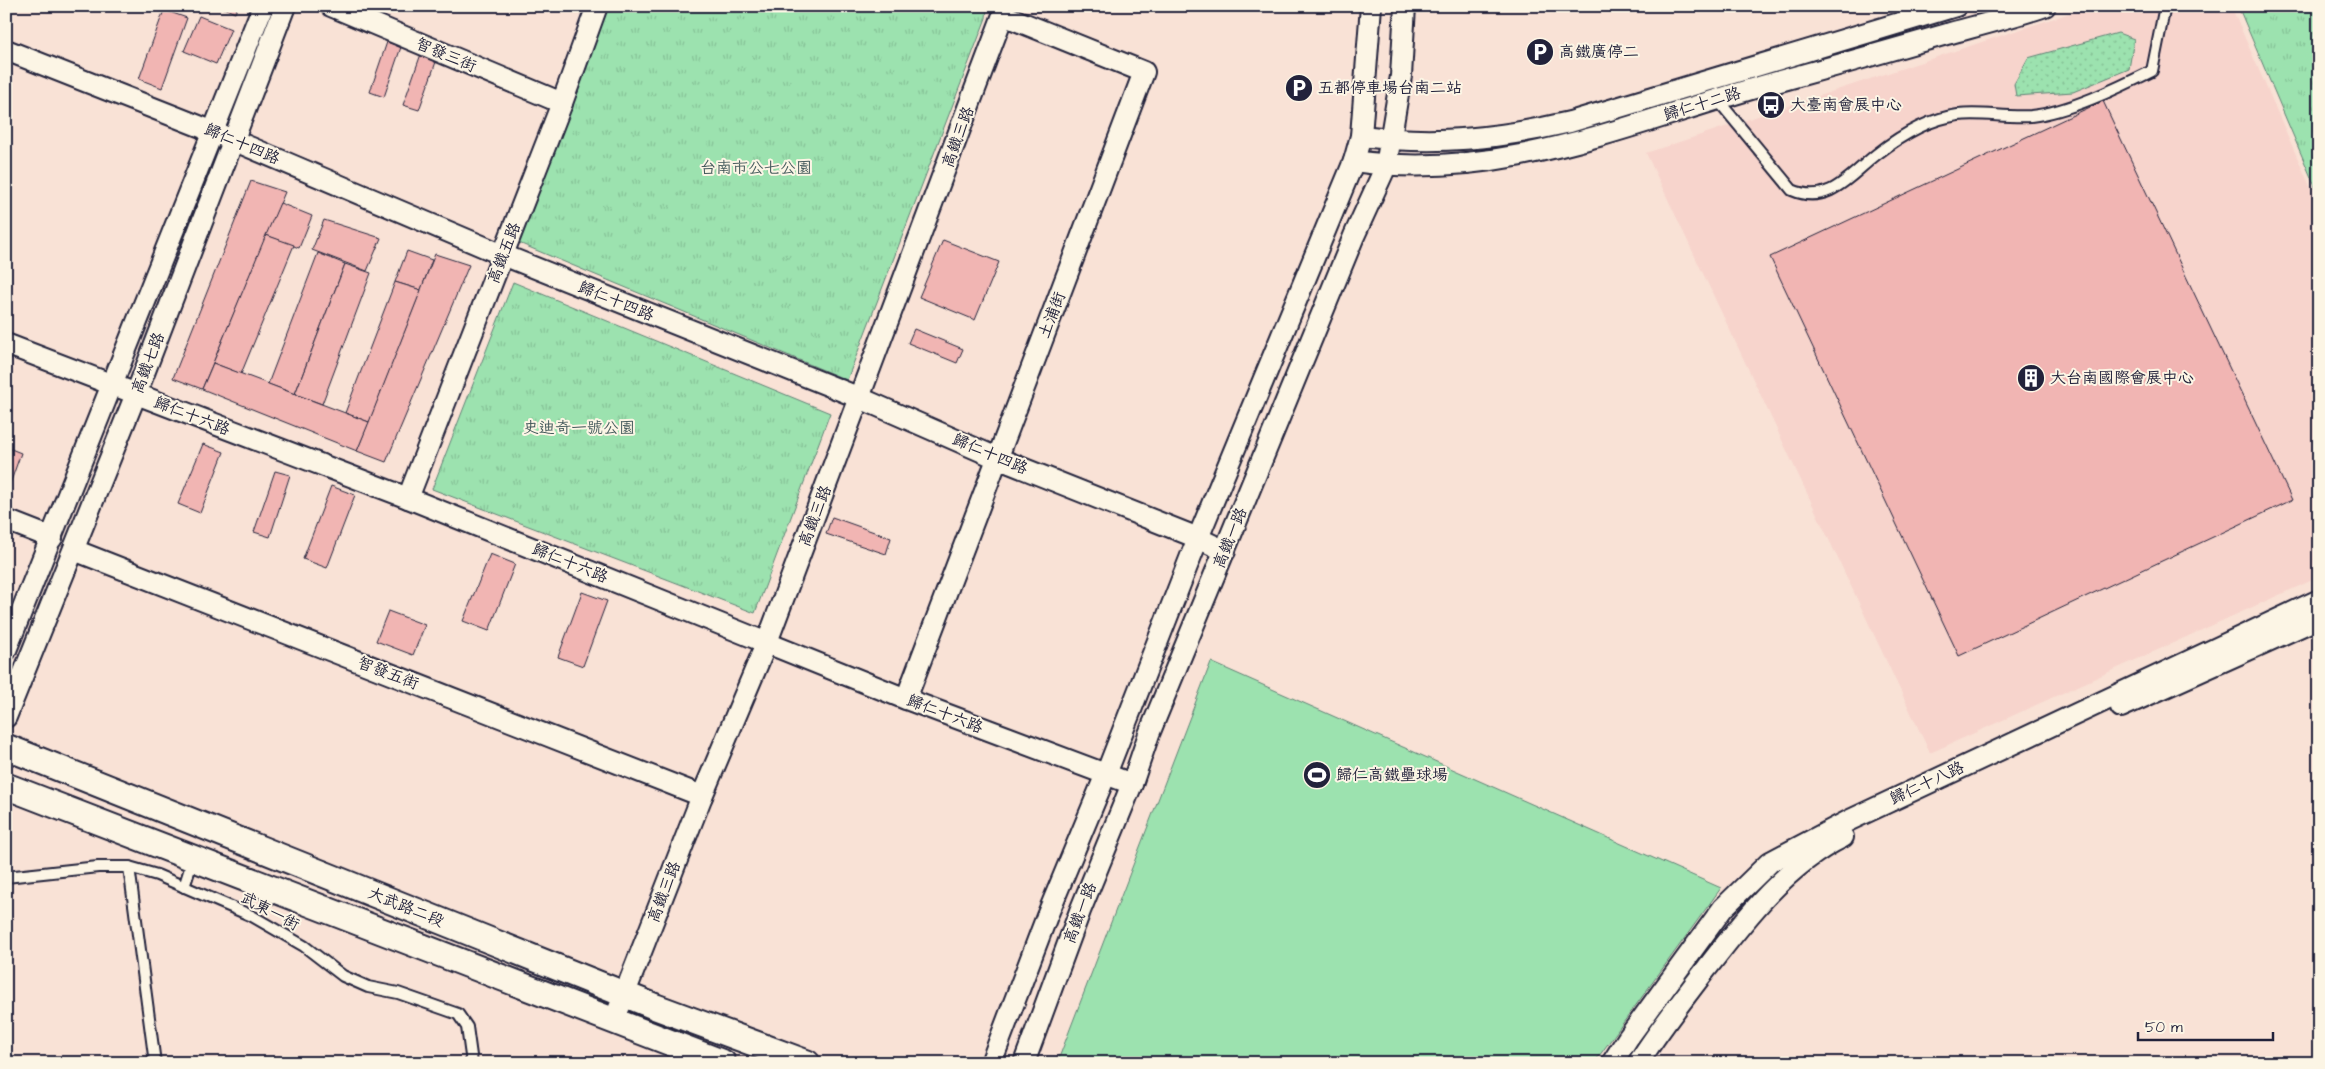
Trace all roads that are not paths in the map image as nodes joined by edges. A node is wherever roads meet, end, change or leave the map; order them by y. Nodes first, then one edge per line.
1 (264, 6) edge
2 (285, 6) edge
3 (331, 6) edge
4 (597, 6) edge
5 (1371, 6) edge
6 (1405, 6) edge
7 (1956, 6) edge
8 (2045, 6) edge
9 (2165, 6) edge
10 (1004, 11) edge
11 (6, 50) edge
12 (1717, 99) junction
13 (562, 103) junction
14 (214, 132) junction
15 (1361, 136) junction
16 (1391, 139) junction
17 (234, 141) junction
18 (1354, 161) junction
19 (1386, 166) junction
20 (503, 255) junction
21 (6, 344) edge
22 (114, 384) junction
23 (136, 394) junction
24 (860, 398) junction
25 (997, 458) junction
26 (408, 498) junction
27 (6, 520) edge
28 (52, 538) junction
29 (1198, 538) junction
30 (74, 550) junction
31 (1225, 551) junction
32 (2319, 600) edge
33 (2319, 618) edge
34 (767, 642) junction
35 (6, 650) edge
36 (906, 699) junction
37 (6, 717) edge
38 (6, 747) edge
39 (1106, 774) junction
40 (1132, 784) junction
41 (6, 786) edge
42 (702, 796) junction
43 (194, 858) junction
44 (130, 867) junction
45 (6, 876) edge
46 (184, 887) junction
47 (624, 994) junction
48 (614, 1021) junction
49 (155, 1063) edge
50 (472, 1063) edge
51 (724, 1063) edge
52 (807, 1063) edge
53 (991, 1063) edge
54 (1024, 1063) edge
55 (1612, 1063) edge
56 (1638, 1063) edge

1 - 14 street, 高鐵七路
2 - 17 street, 高鐵七路
3 - 13 street, 智發三街
4 - 13 street, 高鐵五路
5 - 15 street, 高鐵一路
6 - 16 street, 高鐵一路
7 - 16 street, 歸仁十二路
8 - 12 street, 歸仁十二路
9 - 12 lane
10 - 24 street, 高鐵三路
10 - 25 street, 土浦街
11 - 14 street, 歸仁十四路
12 - 19 street, 歸仁十二路
13 - 20 street, 高鐵五路
14 - 17 street, 歸仁十四路
14 - 22 street, 高鐵七路
15 - 16 street, 歸仁十二路
15 - 18 street, 高鐵一路
16 - 19 street, 高鐵一路
17 - 20 street, 歸仁十四路
17 - 23 street, 高鐵七路
18 - 19 street, 歸仁十二路
18 - 29 street, 高鐵一路
19 - 31 street, 高鐵一路
20 - 24 street, 歸仁十四路
20 - 26 street, 高鐵五路
21 - 22 street, 歸仁十六路
22 - 23 street, 歸仁十六路
22 - 28 street, 高鐵七路
23 - 26 street, 歸仁十六路
23 - 30 street, 高鐵七路
24 - 25 street, 歸仁十四路
24 - 34 street, 高鐵三路
25 - 29 street, 歸仁十四路
25 - 36 street, 土浦街
26 - 34 street, 歸仁十六路
27 - 28 street
28 - 35 street, 高鐵七路
29 - 31 street, 歸仁十四路
29 - 39 street, 高鐵一路
30 - 37 street, 高鐵七路
30 - 42 street, 智發五街
31 - 40 street, 高鐵一路
32 - 55 street, 歸仁十八路
33 - 56 street, 歸仁十八路
34 - 36 street, 歸仁十六路
34 - 42 street, 高鐵三路
36 - 39 street, 歸仁十六路
38 - 47 street, 大武路二段
39 - 40 street, 歸仁十六路
39 - 53 street, 高鐵一路
40 - 54 street, 高鐵一路
41 - 43 street, 大武路二段
42 - 47 street, 高鐵三路
43 - 46 lane
43 - 48 street, 大武路二段
44 - 45 lane, 武東一街
44 - 46 lane, 武東一街
44 - 49 lane
46 - 50 lane, 武東一街
47 - 48 street, 高鐵三路
47 - 52 street, 大武路二段
48 - 51 street, 大武路二段

